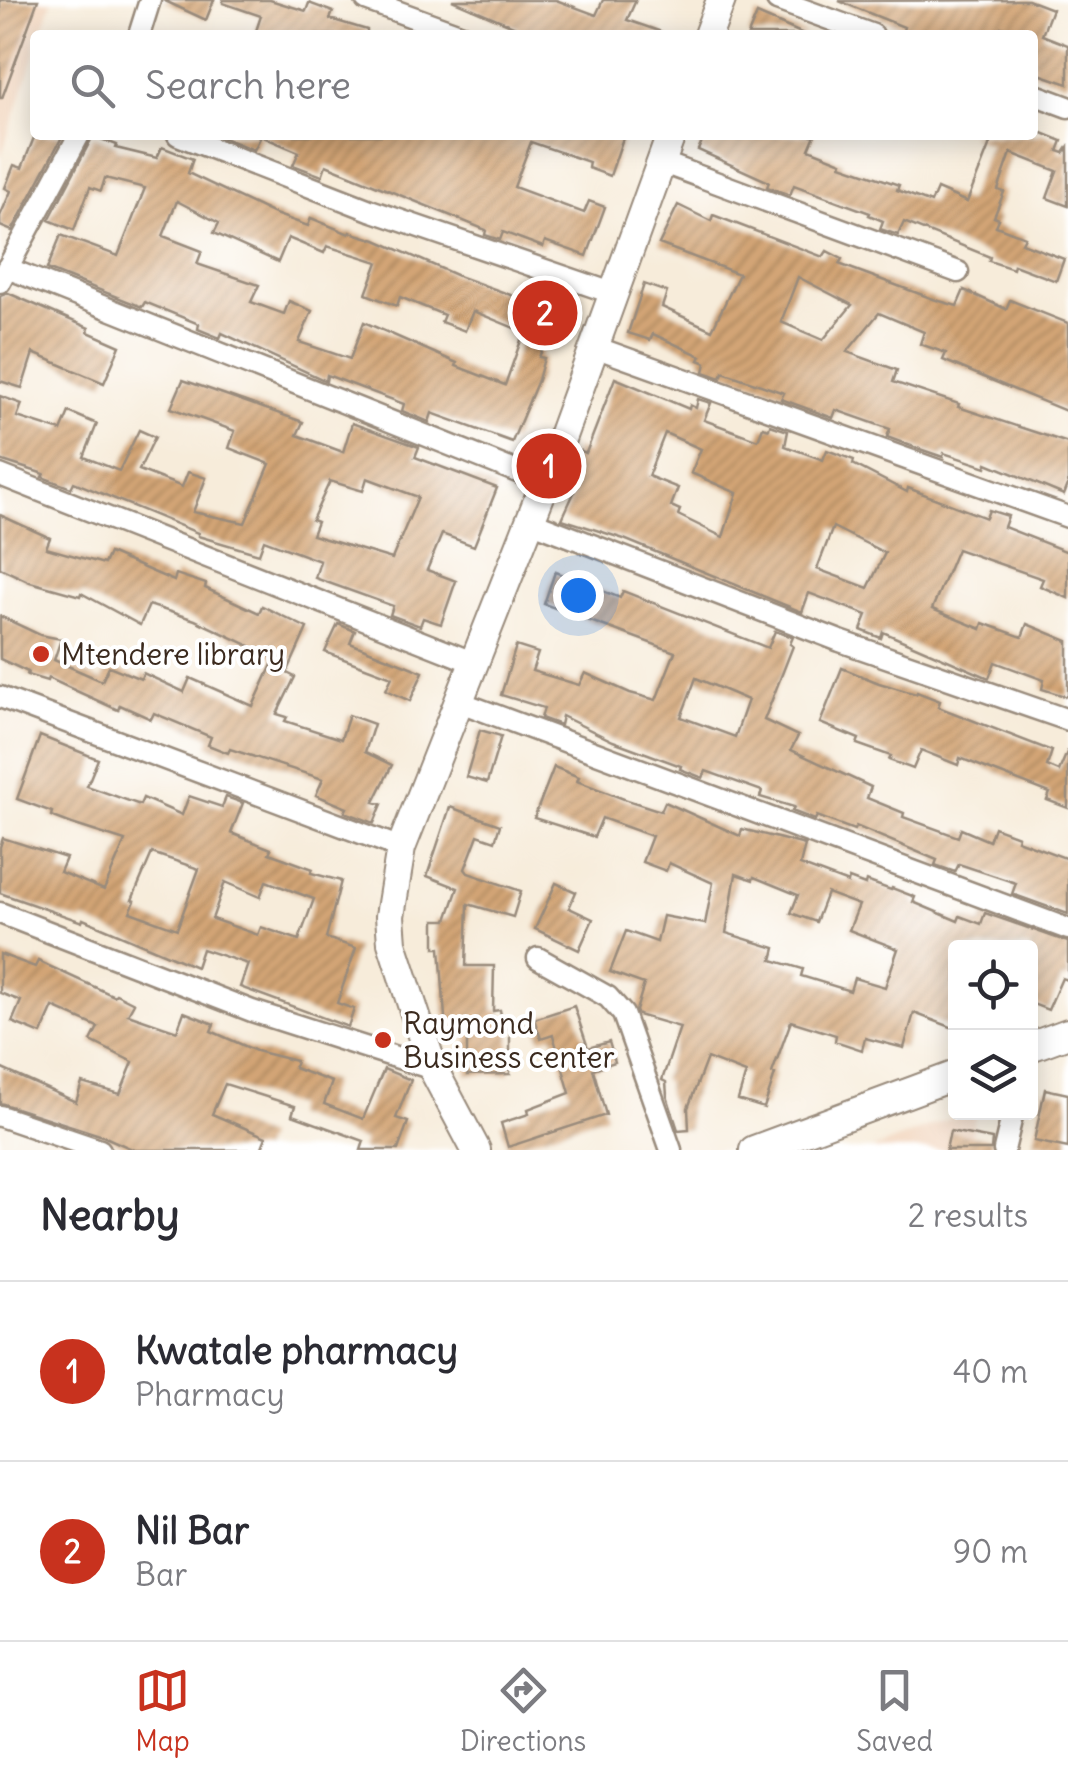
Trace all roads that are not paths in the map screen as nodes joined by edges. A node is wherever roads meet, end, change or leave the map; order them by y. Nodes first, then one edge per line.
1 (150, 0) edge
2 (366, 0) edge
3 (721, 0) edge
4 (777, 0) edge
5 (141, 30) edge
6 (448, 30) edge
7 (710, 30) edge
8 (858, 30) edge
9 (1038, 96) edge
10 (1068, 106) edge
11 (77, 140) edge
12 (191, 140) edge
13 (666, 148) edge
14 (958, 272) dead end
15 (3, 275) edge
16 (612, 293) junction
17 (592, 346) junction
18 (0, 476) edge
19 (544, 483) junction
20 (1068, 517) edge
21 (530, 520) junction
22 (475, 663) junction
23 (0, 697) edge
24 (460, 702) junction
25 (1068, 720) edge
26 (402, 848) junction
27 (0, 912) edge
28 (1068, 929) edge
29 (538, 958) dead end
30 (1068, 1033) edge
31 (1038, 1044) edge
32 (433, 1069) junction
33 (948, 1077) edge
34 (0, 1116) edge
35 (1010, 1120) edge
36 (100, 1150) edge
37 (476, 1150) edge
38 (670, 1150) edge
39 (754, 1150) edge
40 (1004, 1150) edge

1 - 5 street
2 - 6 street
3 - 7 main road
4 - 8 street
9 - 10 street
11 - 15 street
12 - 16 street
13 - 14 street
13 - 16 main road
15 - 19 street
16 - 17 main road
17 - 19 main road
17 - 20 street
18 - 22 street
19 - 21 main road
21 - 22 main road
21 - 25 street
22 - 24 main road
23 - 26 street
24 - 26 main road
24 - 28 street
26 - 32 main road
27 - 32 street
29 - 38 street
30 - 31 main road
32 - 37 main road
33 - 39 main road
34 - 36 street
35 - 40 street

